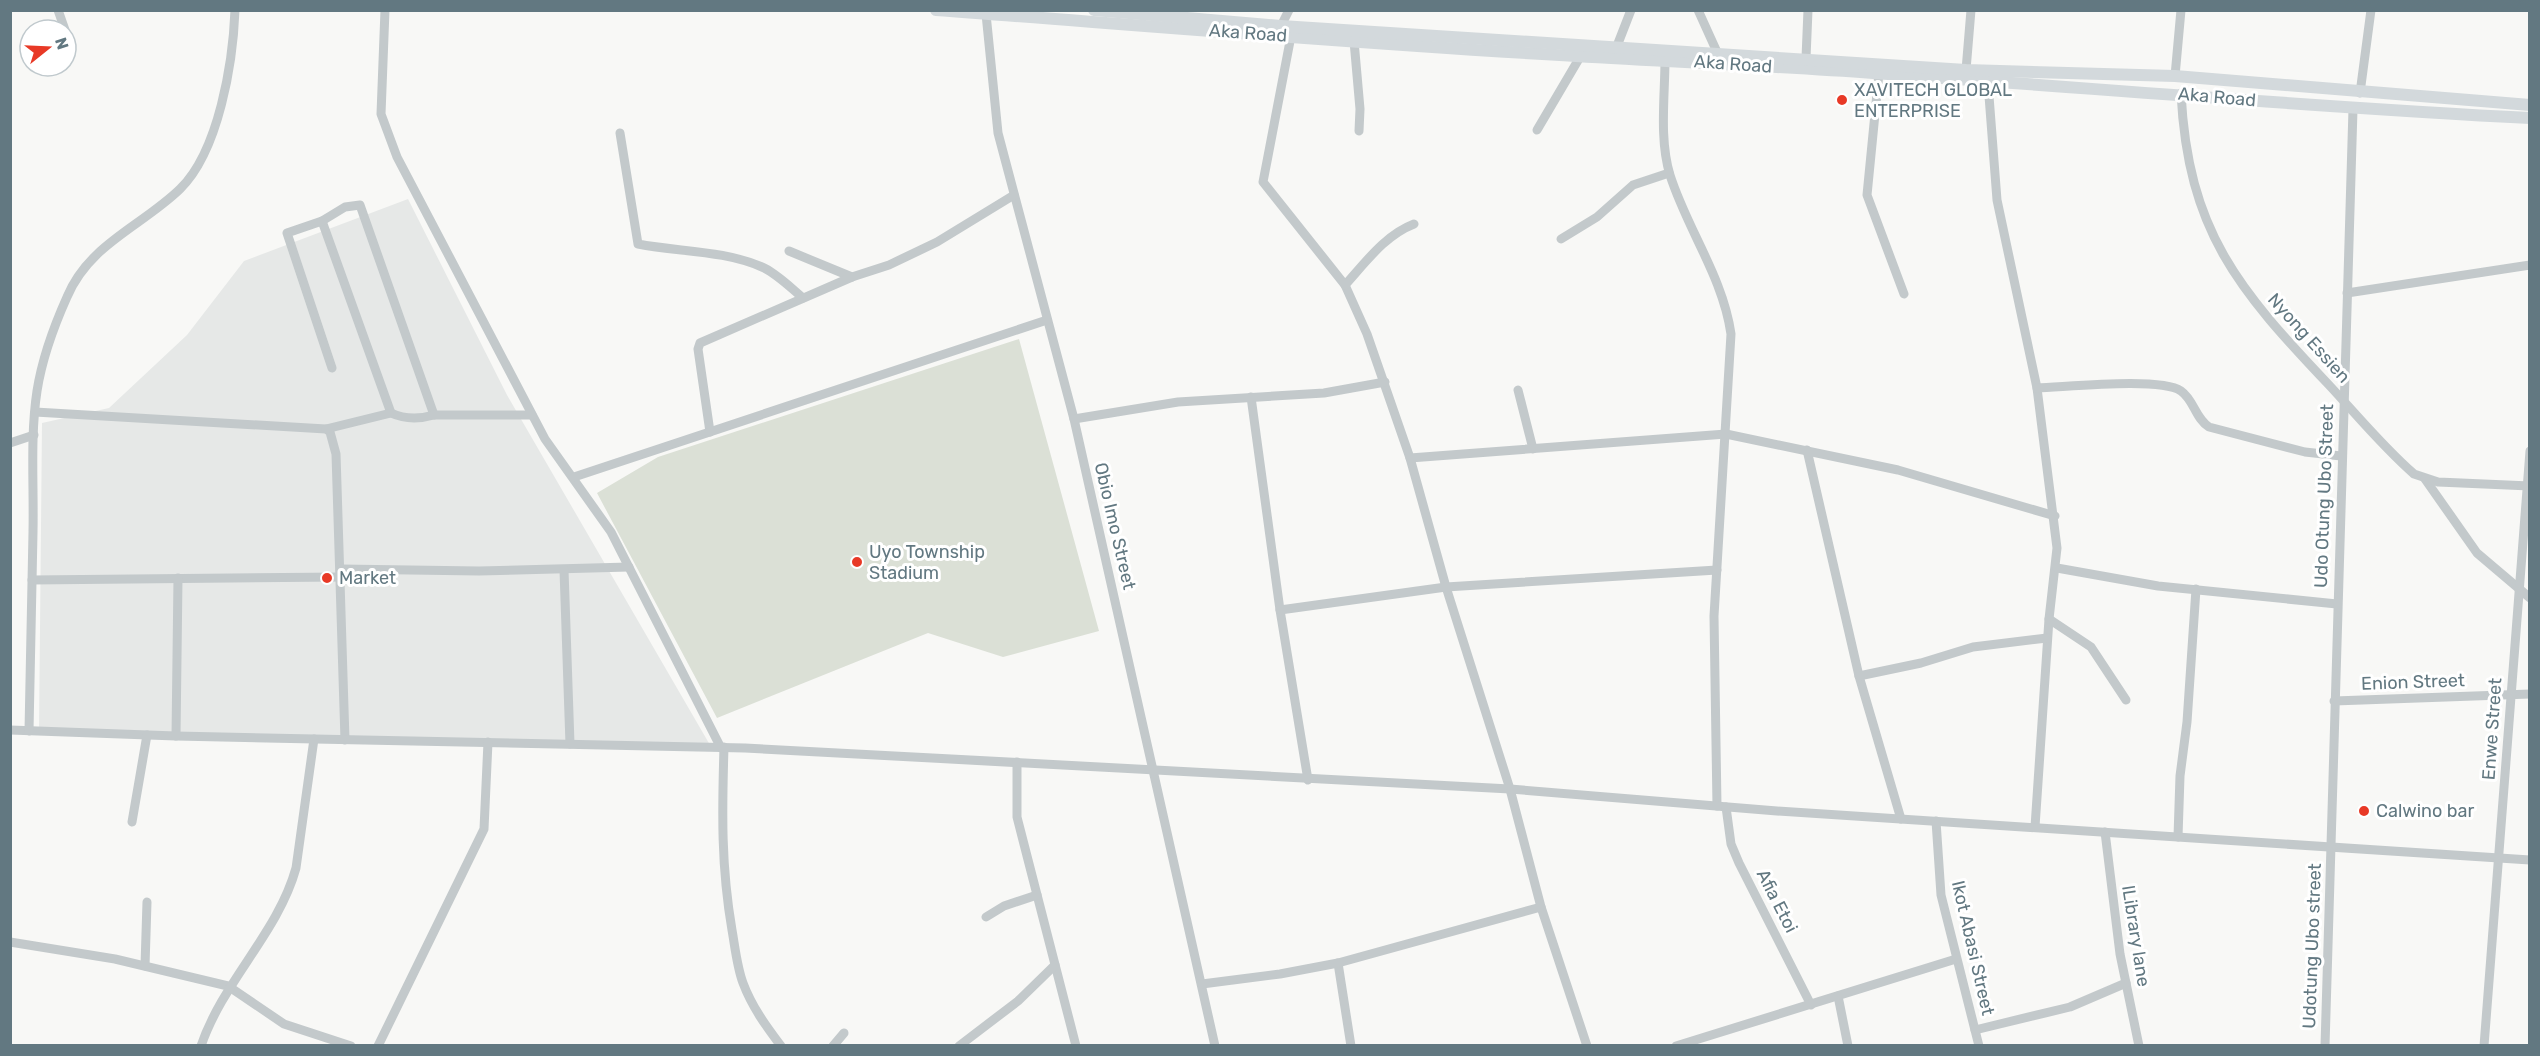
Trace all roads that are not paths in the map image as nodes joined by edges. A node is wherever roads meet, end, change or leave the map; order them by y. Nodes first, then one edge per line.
1 (236, 10) edge
2 (385, 10) edge
3 (936, 10) edge
4 (1094, 10) edge
5 (1289, 10) edge
6 (1631, 10) edge
7 (1698, 10) edge
8 (1808, 10) edge
9 (1971, 10) edge
10 (2181, 10) edge
11 (2371, 10) edge
12 (986, 14) junction
13 (1233, 16) edge
14 (1281, 26) junction
15 (1291, 36) junction
16 (1354, 41) junction
17 (1617, 46) junction
18 (1717, 52) junction
19 (1580, 57) junction
20 (1806, 58) junction
21 (1665, 59) junction
22 (1966, 70) junction
23 (1879, 73) junction
24 (2175, 76) junction
25 (1988, 83) junction
26 (2181, 93) junction
27 (2360, 93) junction
28 (2529, 105) edge
29 (2353, 109) junction
30 (2529, 118) edge
31 (1537, 130) dead end
32 (1359, 131) dead end
33 (620, 133) dead end
34 (1669, 173) junction
35 (1014, 195) junction
36 (322, 221) junction
37 (1414, 224) dead end
38 (1561, 239) dead end
39 (789, 251) dead end
40 (2529, 265) edge
41 (852, 277) junction
42 (1345, 285) junction
43 (2347, 293) junction
44 (1904, 294) dead end
45 (803, 298) junction
46 (1047, 320) junction
47 (332, 368) dead end
48 (1385, 382) junction
49 (2037, 388) junction
50 (1518, 390) dead end
51 (1251, 397) junction
52 (2343, 400) junction
53 (35, 412) junction
54 (391, 413) junction
55 (532, 415) junction
56 (434, 416) junction
57 (1074, 419) junction
58 (326, 429) junction
59 (710, 432) junction
60 (1726, 434) junction
61 (34, 435) junction
62 (10, 443) edge
63 (1533, 449) junction
64 (1808, 450) junction
65 (2529, 451) edge
66 (2342, 456) junction
67 (1410, 458) junction
68 (574, 477) junction
69 (2425, 479) junction
70 (2529, 486) edge
71 (2055, 516) junction
72 (629, 567) junction
73 (2057, 568) junction
74 (564, 570) junction
75 (1717, 570) junction
76 (342, 573) junction
77 (178, 579) junction
78 (32, 580) junction
79 (1446, 587) junction
80 (2196, 589) junction
81 (2519, 589) junction
82 (2529, 598) edge
83 (2337, 604) junction
84 (1280, 610) junction
85 (2049, 619) junction
86 (2047, 638) junction
87 (1859, 676) junction
88 (2529, 694) edge
89 (2511, 695) junction
90 (2126, 700) dead end
91 (2334, 701) junction
92 (10, 730) edge
93 (29, 731) junction
94 (147, 735) junction
95 (176, 736) junction
96 (315, 739) junction
97 (345, 740) junction
98 (488, 742) junction
99 (570, 744) junction
100 (724, 747) junction
101 (1017, 762) junction
102 (1153, 769) junction
103 (1308, 780) junction
104 (1510, 789) junction
105 (1722, 806) junction
106 (1901, 819) junction
107 (1936, 821) junction
108 (132, 822) dead end
109 (2034, 827) junction
110 (2105, 832) junction
111 (2178, 837) junction
112 (2332, 848) junction
113 (2500, 858) junction
114 (2529, 860) edge
115 (1037, 895) junction
116 (147, 902) dead end
117 (1541, 908) junction
118 (986, 917) dead end
119 (10, 942) edge
120 (1956, 959) junction
121 (1338, 963) junction
122 (1055, 965) junction
123 (145, 966) junction
124 (2126, 983) junction
125 (1202, 984) junction
126 (228, 986) junction
127 (1838, 996) junction
128 (1810, 1005) junction
129 (1975, 1030) junction
130 (844, 1034) dead end
131 (201, 1046) edge
132 (351, 1046) edge
133 (378, 1046) edge
134 (782, 1046) edge
135 (833, 1046) edge
136 (959, 1046) edge
137 (1076, 1046) edge
138 (1215, 1046) edge
139 (1351, 1046) edge
140 (1587, 1046) edge
141 (1676, 1046) edge
142 (1848, 1046) edge
143 (1979, 1046) edge
144 (2139, 1046) edge
145 (2325, 1046) edge
146 (2484, 1046) edge

1 - 53 street
2 - 55 street
3 - 12 main road, Aka Road
4 - 13 main road, Aka Road
5 - 14 street
6 - 17 street
7 - 18 street
8 - 20 street
9 - 22 street
10 - 24 street
11 - 27 street
12 - 15 main road, Aka Road
12 - 35 street, Obio Imo Street
13 - 14 main road, Aka Road
14 - 17 main road, Aka Road
15 - 16 main road, Aka Road
15 - 42 street
16 - 19 main road, Aka Road
16 - 32 street
17 - 18 main road, Aka Road
18 - 20 main road, Aka Road
19 - 21 main road, Aka Road
19 - 31 street
20 - 22 main road, Aka Road
21 - 23 main road, Aka Road
21 - 34 street, Afia Etoi
22 - 24 main road, Aka Road
23 - 25 main road, Aka Road
23 - 44 street
24 - 27 main road, Aka Road
25 - 26 main road, Aka Road
25 - 49 street
26 - 29 main road, Aka Road
26 - 52 street, Nyong Essien
27 - 28 main road, Aka Road
29 - 30 main road, Aka Road
29 - 43 street, Udo Otung Ubo Street
33 - 45 street
34 - 38 street
34 - 60 street, Afia Etoi
35 - 41 street
35 - 46 street, Obio Imo Street
36 - 47 street
36 - 54 street
36 - 56 street
37 - 42 street
39 - 41 street
40 - 43 street
41 - 45 street
42 - 48 street
43 - 52 street, Udo Otung Ubo Street
45 - 59 street
46 - 57 street, Obio Imo Street
46 - 59 street
48 - 51 street
48 - 67 street
49 - 66 street
49 - 71 street
50 - 63 street
51 - 57 street
51 - 84 street
52 - 66 street, Udo Otung Ubo Street
52 - 69 street, Nyong Essien
53 - 58 street
53 - 61 street
54 - 56 street
54 - 58 street
55 - 56 street
55 - 68 street
57 - 102 street, Obio Imo Street
58 - 76 street
59 - 68 street
60 - 63 street
60 - 64 street
60 - 75 street, Afia Etoi
61 - 62 street
61 - 78 street
63 - 67 street
64 - 71 street
64 - 87 street
65 - 70 street, Enwe Street
66 - 83 street, Udo Otung Ubo Street
67 - 79 street
68 - 72 street
69 - 70 street
69 - 81 street, Nyong Essien
70 - 81 street, Enwe Street
71 - 73 street
72 - 74 street
72 - 100 street
73 - 80 street
73 - 85 street
74 - 76 street
74 - 99 street
75 - 79 street
75 - 105 street, Afia Etoi
76 - 77 street
76 - 97 street
77 - 78 street
77 - 95 street
78 - 93 street
79 - 84 street
79 - 104 street
80 - 83 street
80 - 111 street
81 - 82 street, Nyong Essien
81 - 89 street, Enwe Street
83 - 91 street, Udo Otung Ubo Street
84 - 103 street
85 - 86 street
85 - 90 street
86 - 87 street
86 - 109 street
87 - 106 street
88 - 89 street, Enion Street
89 - 91 street, Enion Street
89 - 113 street, Enwe Street
91 - 112 street, Udo Otung Ubo Street
92 - 93 street
93 - 94 street
94 - 95 street
94 - 108 street
95 - 96 street
96 - 97 street
96 - 126 street
97 - 98 street
98 - 99 street
98 - 133 street
99 - 100 street
100 - 101 street
100 - 134 street
101 - 102 street
101 - 115 street
102 - 103 street
102 - 125 street, Obio Imo Street
103 - 104 street
104 - 105 street
104 - 117 street
105 - 106 street
105 - 128 street, Afia Etoi
106 - 107 street
107 - 109 street
107 - 120 street, Ikot Abasi Street
109 - 110 street
110 - 111 street
110 - 124 street, lLibrary lane
111 - 112 street
112 - 113 street
112 - 145 street, Udotung Ubo street
113 - 114 street
113 - 146 street, Enwe Street
115 - 118 street
115 - 122 street
116 - 123 street
117 - 121 street
117 - 140 street
119 - 123 street
120 - 127 street
120 - 129 street, Ikot Abasi Street
121 - 125 street
121 - 139 street
122 - 136 street
122 - 137 street
123 - 126 street
124 - 129 street
124 - 144 street, lLibrary lane
125 - 138 street, Obio Imo Street
126 - 131 street
126 - 132 street
127 - 128 street
127 - 142 street
128 - 141 street
129 - 143 street, Ikot Abasi Street
130 - 135 street

